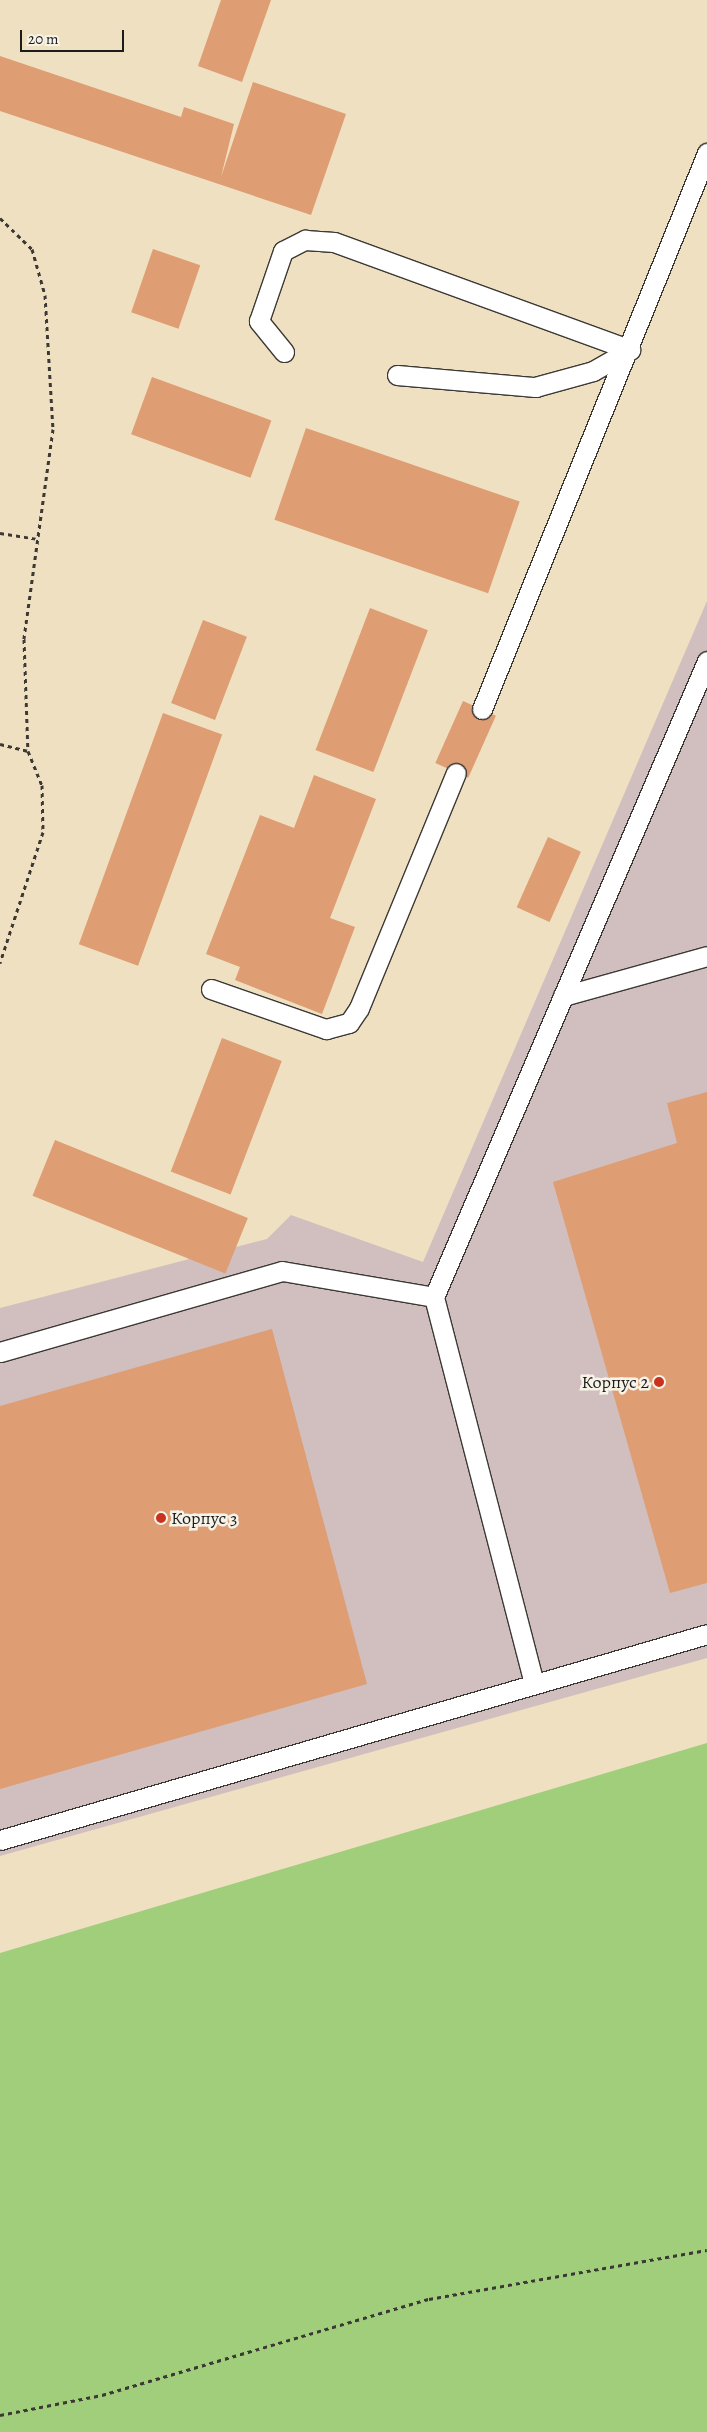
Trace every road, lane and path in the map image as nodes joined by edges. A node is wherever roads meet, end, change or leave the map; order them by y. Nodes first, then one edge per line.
1 (707, 153) edge
2 (0, 218) edge
3 (630, 350) junction
4 (284, 352) dead end
5 (397, 375) dead end
6 (0, 533) edge
7 (36, 539) junction
8 (707, 661) edge
9 (482, 709) dead end
10 (0, 744) edge
11 (28, 751) junction
12 (456, 773) dead end
13 (707, 956) edge
14 (0, 963) edge
15 (211, 989) dead end
16 (563, 996) junction
17 (434, 1297) junction
18 (0, 1352) edge
19 (707, 1634) edge
20 (534, 1683) junction
21 (0, 1840) edge
22 (707, 2250) edge
23 (0, 2415) edge

1 - 3 lane
2 - 7 path
3 - 4 lane
3 - 5 lane
3 - 9 lane
6 - 7 path
7 - 11 path
8 - 16 lane
10 - 11 path
11 - 14 path
12 - 15 lane
13 - 16 lane
16 - 17 lane
17 - 18 lane
17 - 20 lane
19 - 20 lane
20 - 21 lane
22 - 23 path

